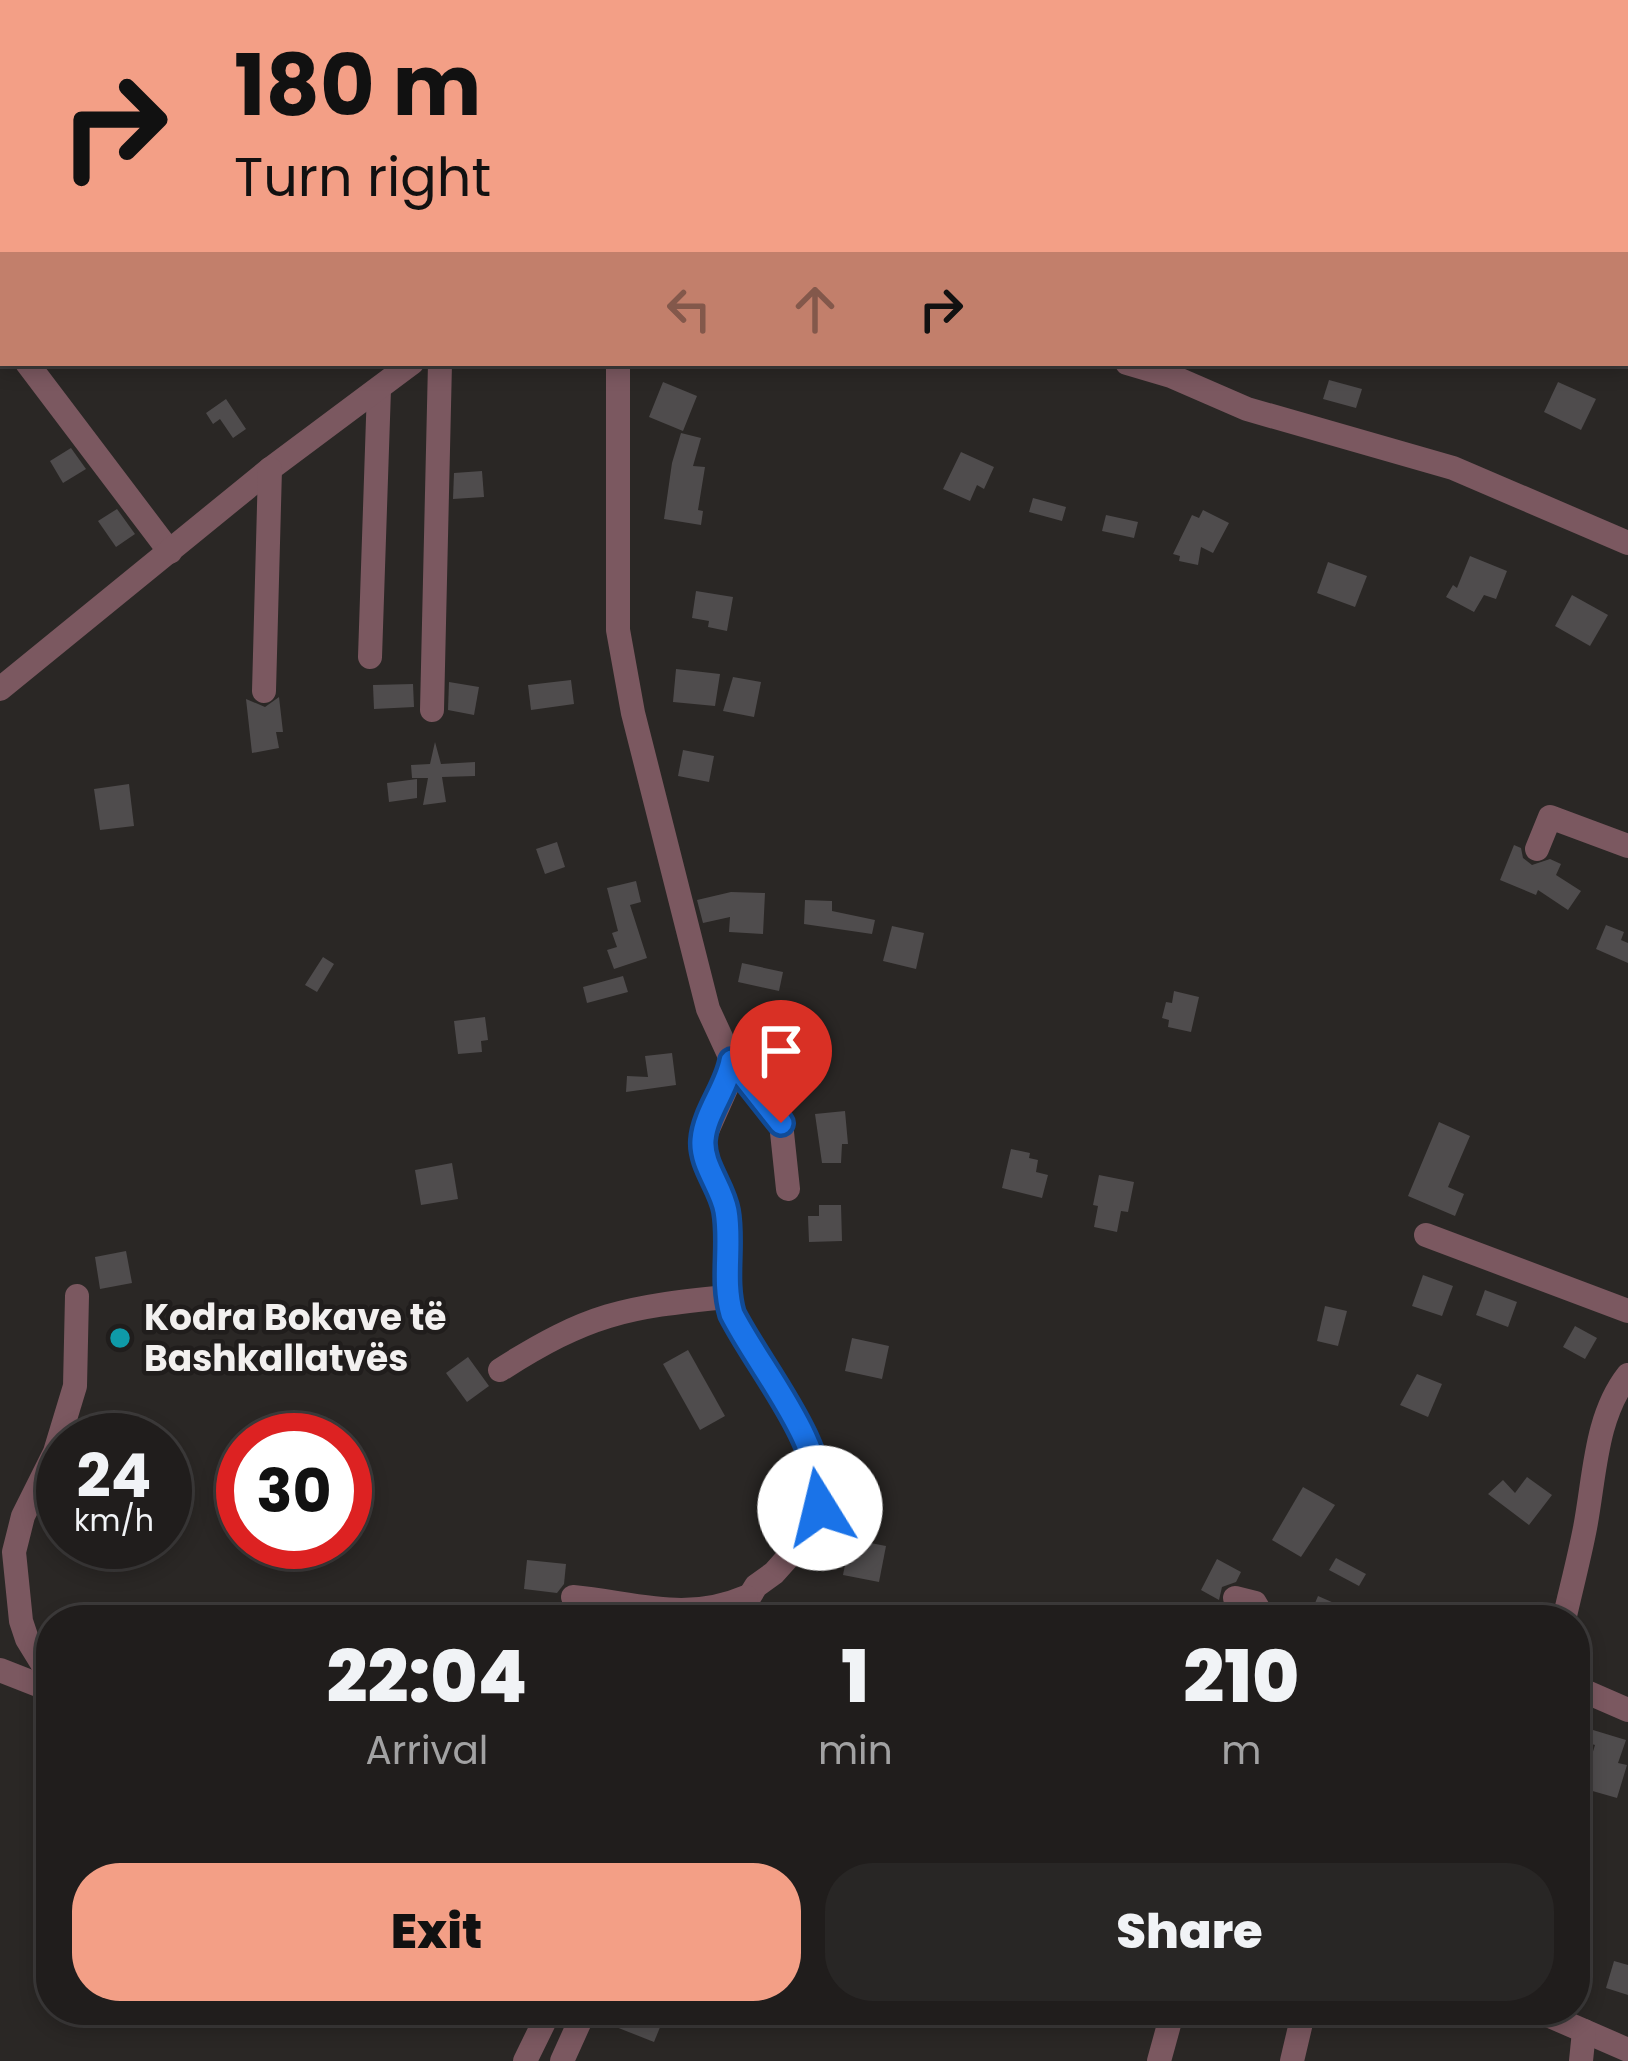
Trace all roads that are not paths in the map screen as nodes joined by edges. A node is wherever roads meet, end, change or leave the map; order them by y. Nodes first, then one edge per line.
1 (29, 366) edge
2 (408, 366) edge
3 (440, 366) edge
4 (617, 366) edge
5 (1137, 366) edge
6 (379, 389) junction
7 (270, 469) junction
8 (1628, 542) edge
9 (170, 552) junction
10 (370, 657) dead end
11 (0, 688) edge
12 (264, 691) dead end
13 (432, 710) dead end
14 (1628, 846) edge
15 (1537, 849) dead end
16 (732, 1061) junction
17 (788, 1189) dead end
18 (1426, 1234) dead end
19 (77, 1296) dead end
20 (727, 1297) junction
21 (1628, 1311) edge
22 (500, 1370) dead end
23 (1628, 1375) edge
24 (573, 1598) dead end
25 (1235, 1598) dead end
26 (632, 1605) edge
27 (745, 1605) edge
28 (1257, 1605) edge
29 (1567, 1605) edge
30 (36, 1654) edge
31 (0, 1670) edge
32 (36, 1684) edge
33 (1590, 1694) edge
34 (1628, 1710) edge
35 (543, 2025) edge
36 (578, 2025) edge
37 (1169, 2025) edge
38 (1300, 2025) edge
39 (1570, 2025) edge
40 (1584, 2031) junction
41 (1628, 2050) edge
42 (525, 2061) edge
43 (562, 2061) edge
44 (1160, 2061) edge
45 (1292, 2061) edge
46 (1581, 2061) edge

1 - 9 street
2 - 6 street
3 - 13 street
4 - 16 street
5 - 8 street
6 - 7 street
6 - 10 street
7 - 9 street
7 - 12 street
9 - 11 street
14 - 15 street
16 - 17 street
16 - 20 street
18 - 21 street
19 - 30 street
20 - 22 street
20 - 27 street
23 - 29 street
24 - 26 street
25 - 28 street
31 - 32 street
33 - 34 street
35 - 42 street
36 - 43 street
37 - 44 street
38 - 45 street
39 - 40 street
40 - 41 street
40 - 46 street

